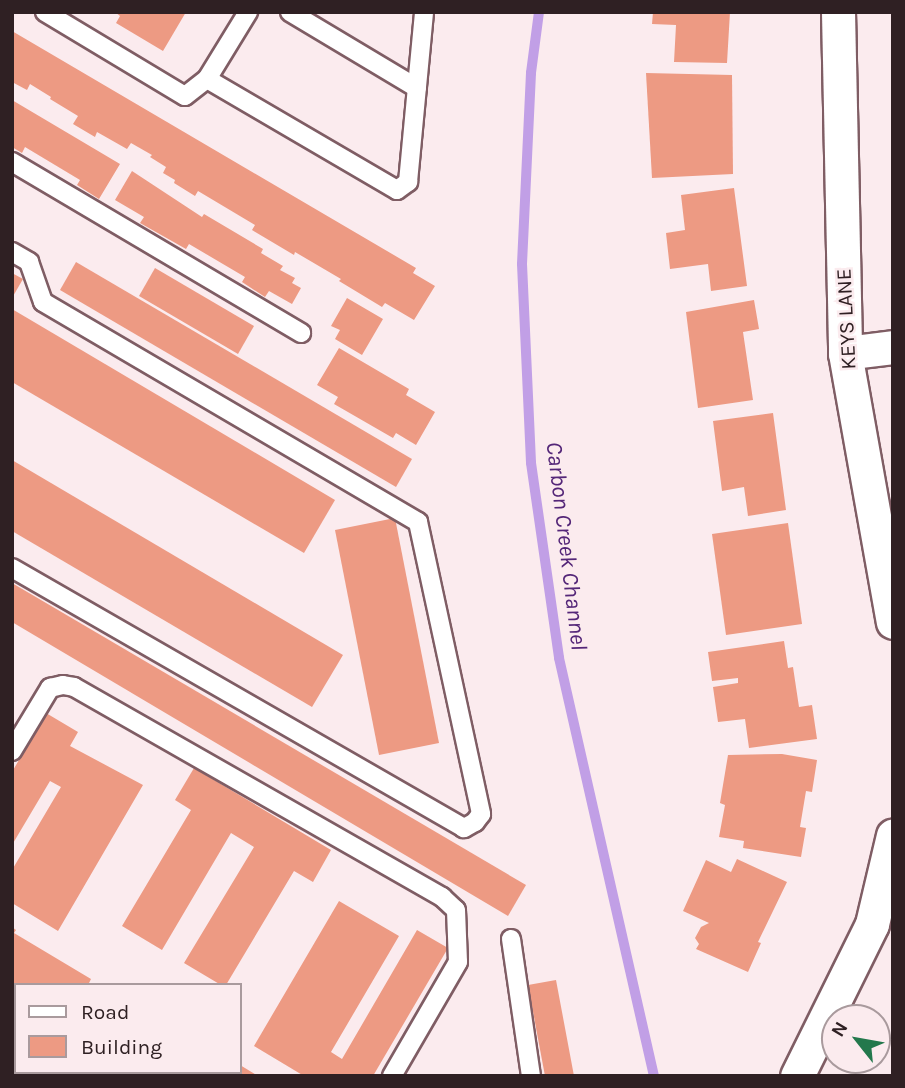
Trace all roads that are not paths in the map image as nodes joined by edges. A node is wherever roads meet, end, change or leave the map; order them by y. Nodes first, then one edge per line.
1 (45, 12) edge
2 (248, 12) edge
3 (290, 12) edge
4 (424, 12) edge
5 (838, 12) edge
6 (207, 79) junction
7 (417, 88) junction
8 (12, 162) edge
9 (12, 252) edge
10 (301, 332) dead end
11 (893, 347) edge
12 (845, 353) junction
13 (12, 568) edge
14 (893, 622) edge
15 (12, 751) edge
16 (893, 835) edge
17 (511, 939) dead end
18 (392, 1076) edge
19 (531, 1076) edge
20 (797, 1076) edge

1 - 6 lane
2 - 6 lane
3 - 7 lane
4 - 7 lane
5 - 12 street, KEYS LANE
6 - 7 lane
8 - 10 lane
9 - 13 lane
11 - 12 street
12 - 14 street, KEYS LANE
15 - 18 lane
16 - 20 street
17 - 19 lane

